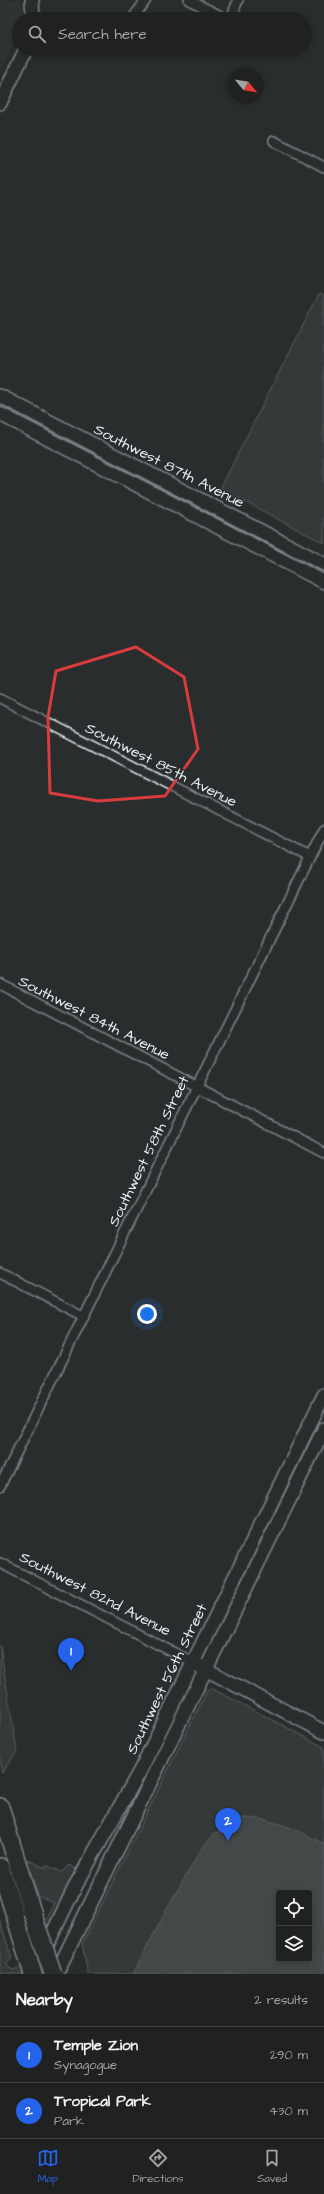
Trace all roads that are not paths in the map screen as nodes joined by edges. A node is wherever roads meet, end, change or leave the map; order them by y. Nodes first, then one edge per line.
1 (32, 0) edge
2 (146, 0) edge
3 (189, 0) edge
4 (238, 0) edge
5 (33, 12) edge
6 (137, 12) edge
7 (213, 12) edge
8 (234, 12) edge
9 (23, 56) edge
10 (0, 103) edge
11 (274, 141) dead end
12 (324, 167) edge
13 (6, 399) edge
14 (2, 415) edge
15 (135, 466) junction
16 (127, 480) junction
17 (204, 502) junction
18 (196, 515) junction
19 (239, 520) junction
20 (231, 534) junction
21 (319, 562) edge
22 (307, 573) junction
23 (324, 582) edge
24 (0, 698) edge
25 (324, 829) edge
26 (310, 857) junction
27 (0, 984) edge
28 (196, 1087) junction
29 (324, 1152) edge
30 (0, 1273) edge
31 (83, 1316) junction
32 (324, 1395) edge
33 (324, 1429) edge
34 (298, 1448) junction
35 (312, 1454) junction
36 (0, 1486) edge
37 (0, 1563) edge
38 (194, 1663) junction
39 (206, 1670) junction
40 (324, 1732) edge
41 (0, 1807) edge
42 (0, 1867) edge
43 (33, 1974) edge
44 (53, 1974) edge
45 (56, 1974) edge

1 - 5 main road
2 - 6 street
3 - 7 street
4 - 8 street
9 - 10 main road
11 - 12 street
13 - 14 main road
13 - 15 main road, Southwest 87th Avenue
14 - 16 main road, Southwest 87th Avenue
15 - 16 main road
15 - 17 main road, Southwest 87th Avenue
16 - 18 main road, Southwest 87th Avenue
17 - 18 main road
17 - 19 main road, Southwest 87th Avenue
18 - 20 main road, Southwest 87th Avenue
19 - 20 main road
19 - 21 main road, Southwest 87th Avenue
20 - 22 main road, Southwest 87th Avenue
21 - 22 main road
22 - 23 main road, Southwest 87th Avenue
24 - 26 street, Southwest 85th Avenue
25 - 26 street, Southwest 58th Street
26 - 28 street, Southwest 58th Street
27 - 28 street, Southwest 84th Avenue
28 - 29 street, Southwest 84th Avenue
28 - 31 street, Southwest 58th Street
30 - 31 street
31 - 36 street, Southwest 58th Street
32 - 34 main road, Southwest 56th Street
33 - 35 main road, Southwest 56th Street
34 - 35 main road
34 - 38 main road, Southwest 56th Street
35 - 39 main road, Southwest 56th Street
37 - 38 street, Southwest 82nd Avenue
38 - 39 main road, Southwest 82nd Avenue
38 - 43 main road, Southwest 56th Street
39 - 40 main road, Southwest 82nd Avenue
39 - 45 main road, Southwest 56th Street
41 - 44 highway, bridge
42 - 43 highway, bridge

